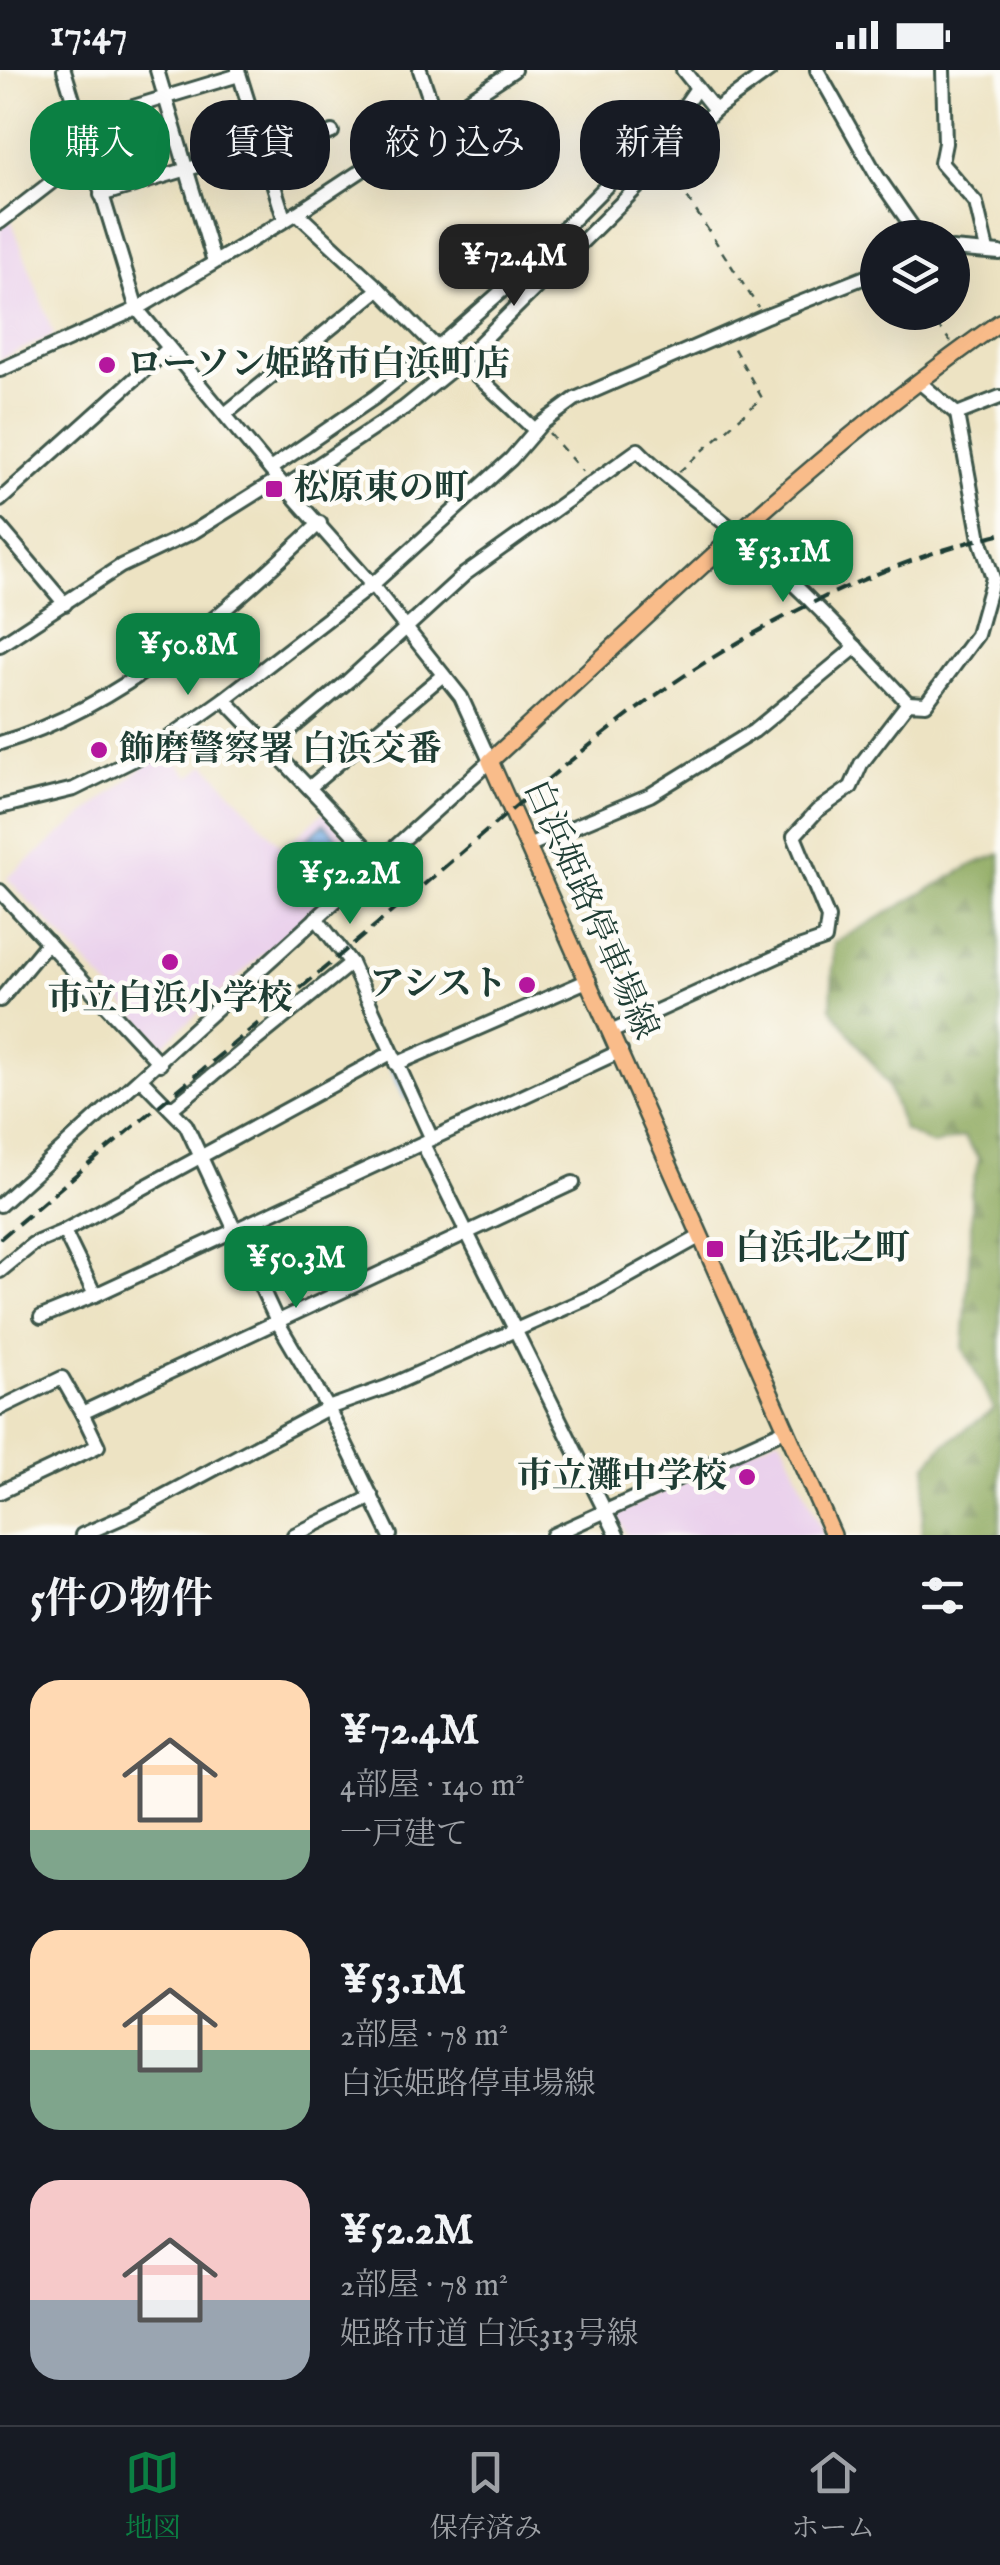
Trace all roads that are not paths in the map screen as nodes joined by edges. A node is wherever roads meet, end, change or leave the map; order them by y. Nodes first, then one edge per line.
1 (64, 70) edge
2 (157, 70) edge
3 (420, 70) edge
4 (514, 70) edge
5 (683, 70) edge
6 (770, 70) edge
7 (818, 70) edge
8 (943, 70) edge
9 (238, 73) edge
10 (696, 88) junction
11 (165, 98) junction
12 (73, 100) edge
13 (158, 100) edge
14 (246, 100) edge
15 (430, 100) edge
16 (468, 100) edge
17 (688, 100) edge
18 (707, 100) edge
19 (720, 107) edge
20 (190, 170) edge
21 (187, 171) junction
22 (350, 177) edge
23 (41, 190) edge
24 (99, 190) edge
25 (279, 190) edge
26 (602, 190) edge
27 (637, 190) edge
28 (101, 195) junction
29 (290, 216) junction
30 (908, 220) edge
31 (0, 222) edge
32 (993, 252) edge
33 (214, 262) junction
34 (860, 279) edge
35 (379, 288) junction
36 (136, 309) junction
37 (1000, 322) edge
38 (440, 346) junction
39 (169, 348) junction
40 (461, 362) junction
41 (0, 370) edge
42 (918, 380) junction
43 (1000, 396) edge
44 (225, 414) junction
45 (957, 414) junction
46 (538, 427) junction
47 (278, 478) junction
48 (0, 500) edge
49 (320, 523) junction
50 (0, 527) edge
51 (739, 534) junction
52 (372, 585) junction
53 (65, 604) junction
54 (406, 628) junction
55 (0, 645) edge
56 (856, 647) junction
57 (443, 675) junction
58 (224, 699) junction
59 (908, 704) junction
60 (0, 744) edge
61 (271, 746) junction
62 (490, 762) junction
63 (310, 786) junction
64 (0, 807) edge
65 (530, 846) junction
66 (379, 861) junction
67 (0, 891) edge
68 (316, 918) junction
69 (48, 942) junction
70 (351, 963) junction
71 (589, 980) junction
72 (0, 1000) edge
73 (612, 1032) junction
74 (620, 1051) junction
75 (394, 1059) junction
76 (160, 1064) junction
77 (142, 1080) junction
78 (171, 1109) junction
79 (427, 1141) junction
80 (200, 1156) junction
81 (572, 1183) dead end
82 (0, 1205) edge
83 (235, 1230) junction
84 (64, 1231) junction
85 (466, 1234) junction
86 (701, 1236) junction
87 (0, 1270) edge
88 (95, 1296) junction
89 (41, 1317) dead end
90 (277, 1321) junction
91 (513, 1330) junction
92 (0, 1408) edge
93 (328, 1408) junction
94 (82, 1413) junction
95 (787, 1429) junction
96 (0, 1492) edge
97 (372, 1497) junction
98 (610, 1511) junction
99 (82, 1535) edge
100 (294, 1535) edge
101 (390, 1535) edge
102 (553, 1535) edge
103 (616, 1535) edge
104 (833, 1535) edge

1 - 12 street
2 - 11 street
3 - 15 street
4 - 16 street
5 - 10 street
6 - 19 street
7 - 30 street
8 - 32 street
9 - 11 street
9 - 14 street
10 - 17 street
10 - 18 street
11 - 13 street
11 - 21 street
20 - 21 street
21 - 28 street
21 - 33 street
22 - 29 street
23 - 31 street
24 - 28 street
25 - 29 street
26 - 38 street
27 - 40 street
28 - 36 street
29 - 33 street
29 - 35 street
33 - 36 street
34 - 46 street
35 - 38 street
35 - 44 street
36 - 39 street
36 - 41 street
37 - 42 main road, 白浜姫路停車場線
38 - 40 street
38 - 47 street
39 - 44 street
39 - 48 street
40 - 46 street
40 - 47 street
42 - 45 street
42 - 51 main road, 白浜姫路停車場線
43 - 45 street
44 - 47 street
45 - 59 street
46 - 52 street
47 - 49 street
47 - 53 street
49 - 52 street
49 - 60 street
50 - 53 street
51 - 54 street
51 - 56 street
51 - 62 main road, 白浜姫路停車場線
52 - 54 street
52 - 58 street
53 - 55 street
54 - 57 street
54 - 61 street
56 - 59 street
56 - 65 street
57 - 62 street
57 - 63 street
58 - 61 street
58 - 64 street
59 - 73 street
61 - 63 street
62 - 65 main road, 白浜姫路停車場線
62 - 66 street
63 - 66 street
65 - 71 main road, 白浜姫路停車場線
66 - 68 street
67 - 69 street
68 - 70 street
68 - 76 street
69 - 72 street
69 - 76 street
70 - 75 street
70 - 78 street
71 - 73 main road, 白浜姫路停車場線
71 - 75 street
73 - 74 main road, 白浜姫路停車場線
74 - 79 street
74 - 86 main road, 白浜姫路停車場線
75 - 79 street
75 - 80 street
76 - 77 street
77 - 78 street
77 - 82 street
78 - 80 street
79 - 83 street
79 - 85 street
80 - 83 street
80 - 84 street
81 - 85 street
83 - 88 street
83 - 90 street
84 - 87 street
84 - 88 street
85 - 90 street
85 - 91 street
86 - 91 street
86 - 95 main road, 白浜姫路停車場線
88 - 89 street
90 - 93 street
90 - 94 street
91 - 93 street
91 - 98 street
92 - 94 street
93 - 97 street
93 - 99 street
94 - 96 street
95 - 98 street
95 - 104 main road, 白浜姫路停車場線
97 - 100 street
97 - 101 street
98 - 102 street
98 - 103 street

